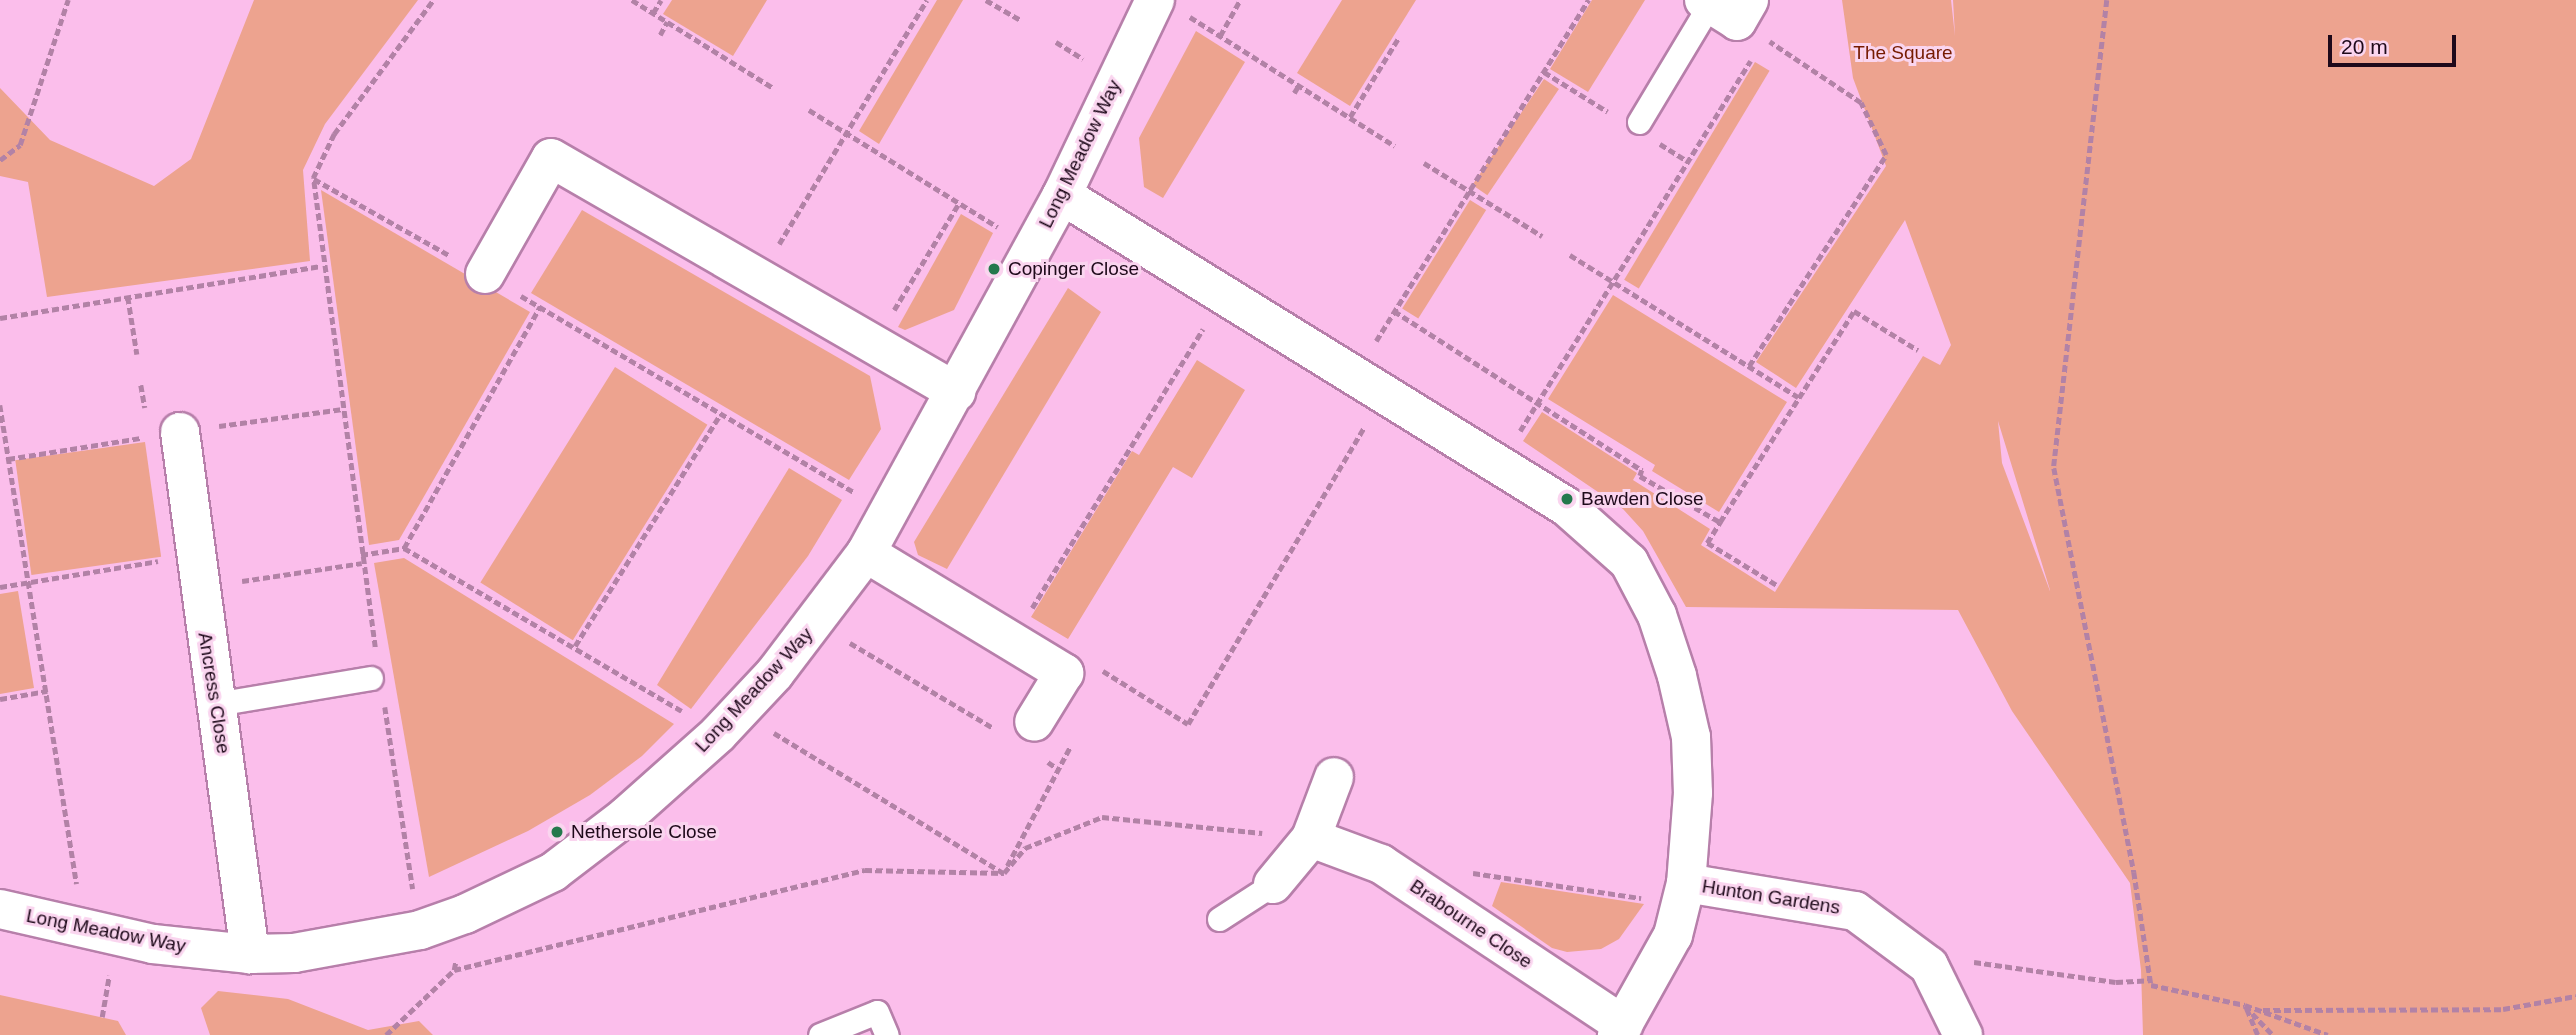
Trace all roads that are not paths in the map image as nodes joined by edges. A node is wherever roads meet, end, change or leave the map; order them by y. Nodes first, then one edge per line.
1 (1170, 7) edge
2 (1733, 13) edge
3 (1639, 122) dead end
4 (1062, 195) junction
5 (482, 273) road end
6 (956, 392) junction
7 (180, 432) road end
8 (866, 553) junction
9 (374, 668) road end
10 (216, 704) junction
11 (1024, 737) road end
12 (1335, 777) dead end
13 (1311, 838) junction
14 (1273, 884) joint
15 (1684, 893) junction
16 (0, 909) edge
17 (1219, 919) dead end
18 (250, 954) junction
19 (1620, 1030) edge
20 (820, 1035) edge
21 (887, 1035) edge
22 (1963, 1035) edge

1 - 4 street, Long Meadow Way
2 - 3 lane
4 - 6 street, Long Meadow Way
4 - 15 street
5 - 6 street
6 - 8 street, Long Meadow Way
7 - 10 street, Ancress Close
8 - 11 street
8 - 18 street, Long Meadow Way
9 - 10 lane
10 - 18 street, Ancress Close
12 - 13 street
13 - 14 street
13 - 19 street, Brabourne Close
14 - 17 lane
15 - 19 street
15 - 22 street, Hunton Gardens
16 - 18 street, Long Meadow Way
20 - 21 lane

